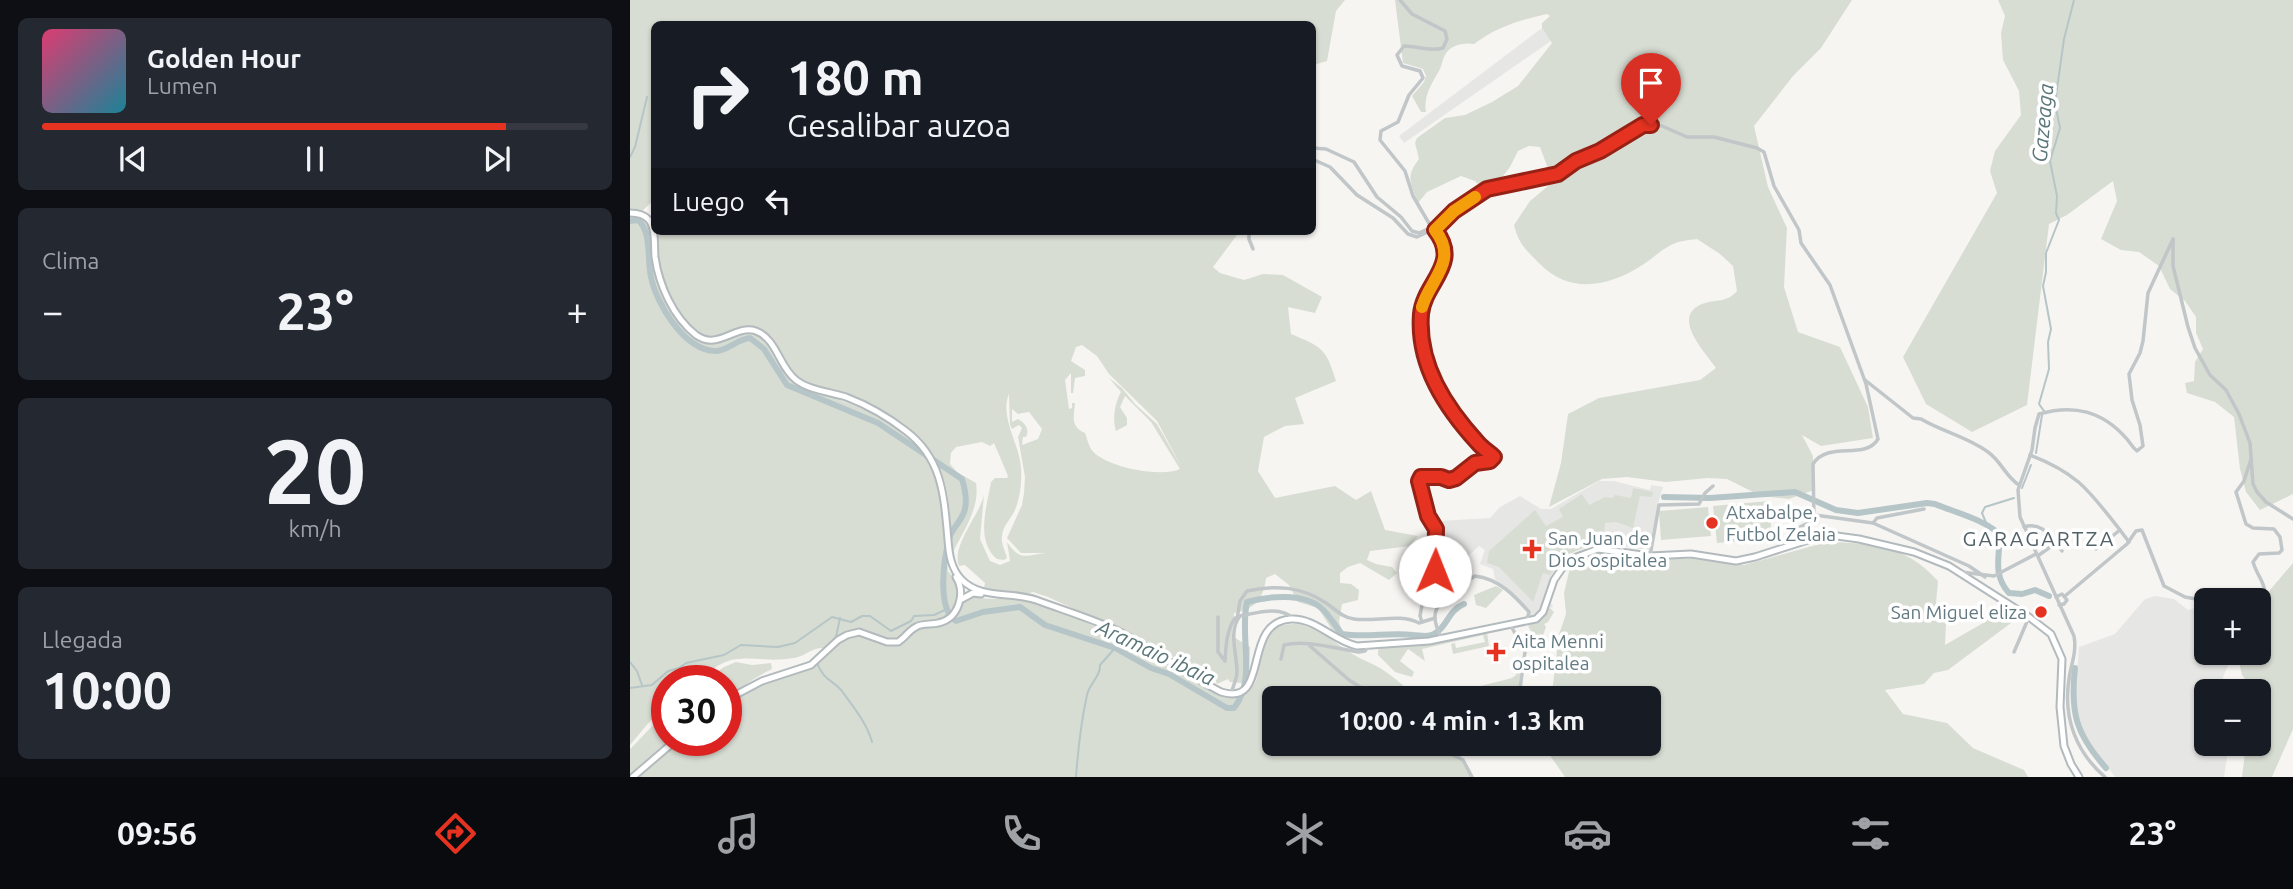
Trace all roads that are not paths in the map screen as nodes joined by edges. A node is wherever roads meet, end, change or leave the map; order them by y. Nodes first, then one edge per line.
1 (1400, 0) edge
2 (1316, 148) edge
3 (1316, 161) edge
4 (630, 214) edge
5 (651, 224) edge
6 (1434, 229) junction
7 (652, 235) edge
8 (1249, 235) edge
9 (1253, 249) dead end
10 (1864, 379) junction
11 (2030, 456) junction
12 (2251, 459) junction
13 (2019, 485) junction
14 (1713, 486) dead end
15 (1924, 509) dead end
16 (1815, 514) junction
17 (2293, 519) edge
18 (1873, 523) junction
19 (2024, 527) junction
20 (2120, 530) junction
21 (2129, 542) junction
22 (1793, 544) junction
23 (2056, 544) junction
24 (2096, 549) dead end
25 (2062, 551) dead end
26 (2037, 555) junction
27 (1650, 556) junction
28 (952, 564) junction
29 (1958, 571) junction
30 (1985, 577) junction
31 (969, 585) junction
32 (2265, 588) edge
33 (1451, 592) junction
34 (991, 594) junction
35 (963, 595) junction
36 (2055, 595) junction
37 (2065, 596) junction
38 (1423, 598) dead end
39 (2194, 599) edge
40 (2059, 605) junction
41 (1218, 617) dead end
42 (2029, 617) junction
43 (1435, 618) junction
44 (1237, 619) junction
45 (1294, 619) junction
46 (1528, 622) junction
47 (1420, 623) junction
48 (1510, 624) junction
49 (1440, 637) junction
50 (1310, 646) junction
51 (1369, 646) junction
52 (2014, 652) dead end
53 (1281, 659) dead end
54 (1358, 686) edge
55 (1520, 686) edge
56 (742, 692) edge
57 (1231, 694) junction
58 (657, 756) edge
59 (1455, 756) edge
60 (633, 777) edge
61 (1472, 777) edge
62 (2079, 777) edge
63 (2105, 777) edge

1 - 6 street
2 - 6 street
3 - 6 street
4 - 5 main road
6 - 10 street
6 - 33 street
7 - 28 main road
8 - 9 street
10 - 13 street
10 - 16 street
11 - 12 street
11 - 13 street
11 - 20 street
12 - 17 street
12 - 32 street
13 - 19 street
14 - 27 street
15 - 18 street
16 - 18 street
16 - 22 street
18 - 30 street
19 - 23 street
19 - 26 street
20 - 21 street
20 - 24 street
21 - 37 street
21 - 39 street
22 - 27 main road
22 - 29 main road
23 - 25 street
23 - 26 street
26 - 30 street
26 - 36 street
27 - 46 main road
28 - 31 main road
28 - 35 main road
29 - 30 street
29 - 42 main road
31 - 34 main road
31 - 35 main road
33 - 43 street
33 - 46 street
34 - 35 main road
34 - 57 main road
35 - 56 main road
36 - 37 street
36 - 40 street
37 - 40 street
38 - 47 street
40 - 63 street
41 - 44 street
42 - 52 street
42 - 62 main road
43 - 47 street
43 - 49 street
44 - 45 street
44 - 47 street
44 - 57 street
45 - 51 main road
45 - 57 main road
46 - 48 main road
48 - 49 main road
48 - 55 street
49 - 51 main road
50 - 51 street
50 - 53 street
50 - 54 street
58 - 60 main road
59 - 61 street

